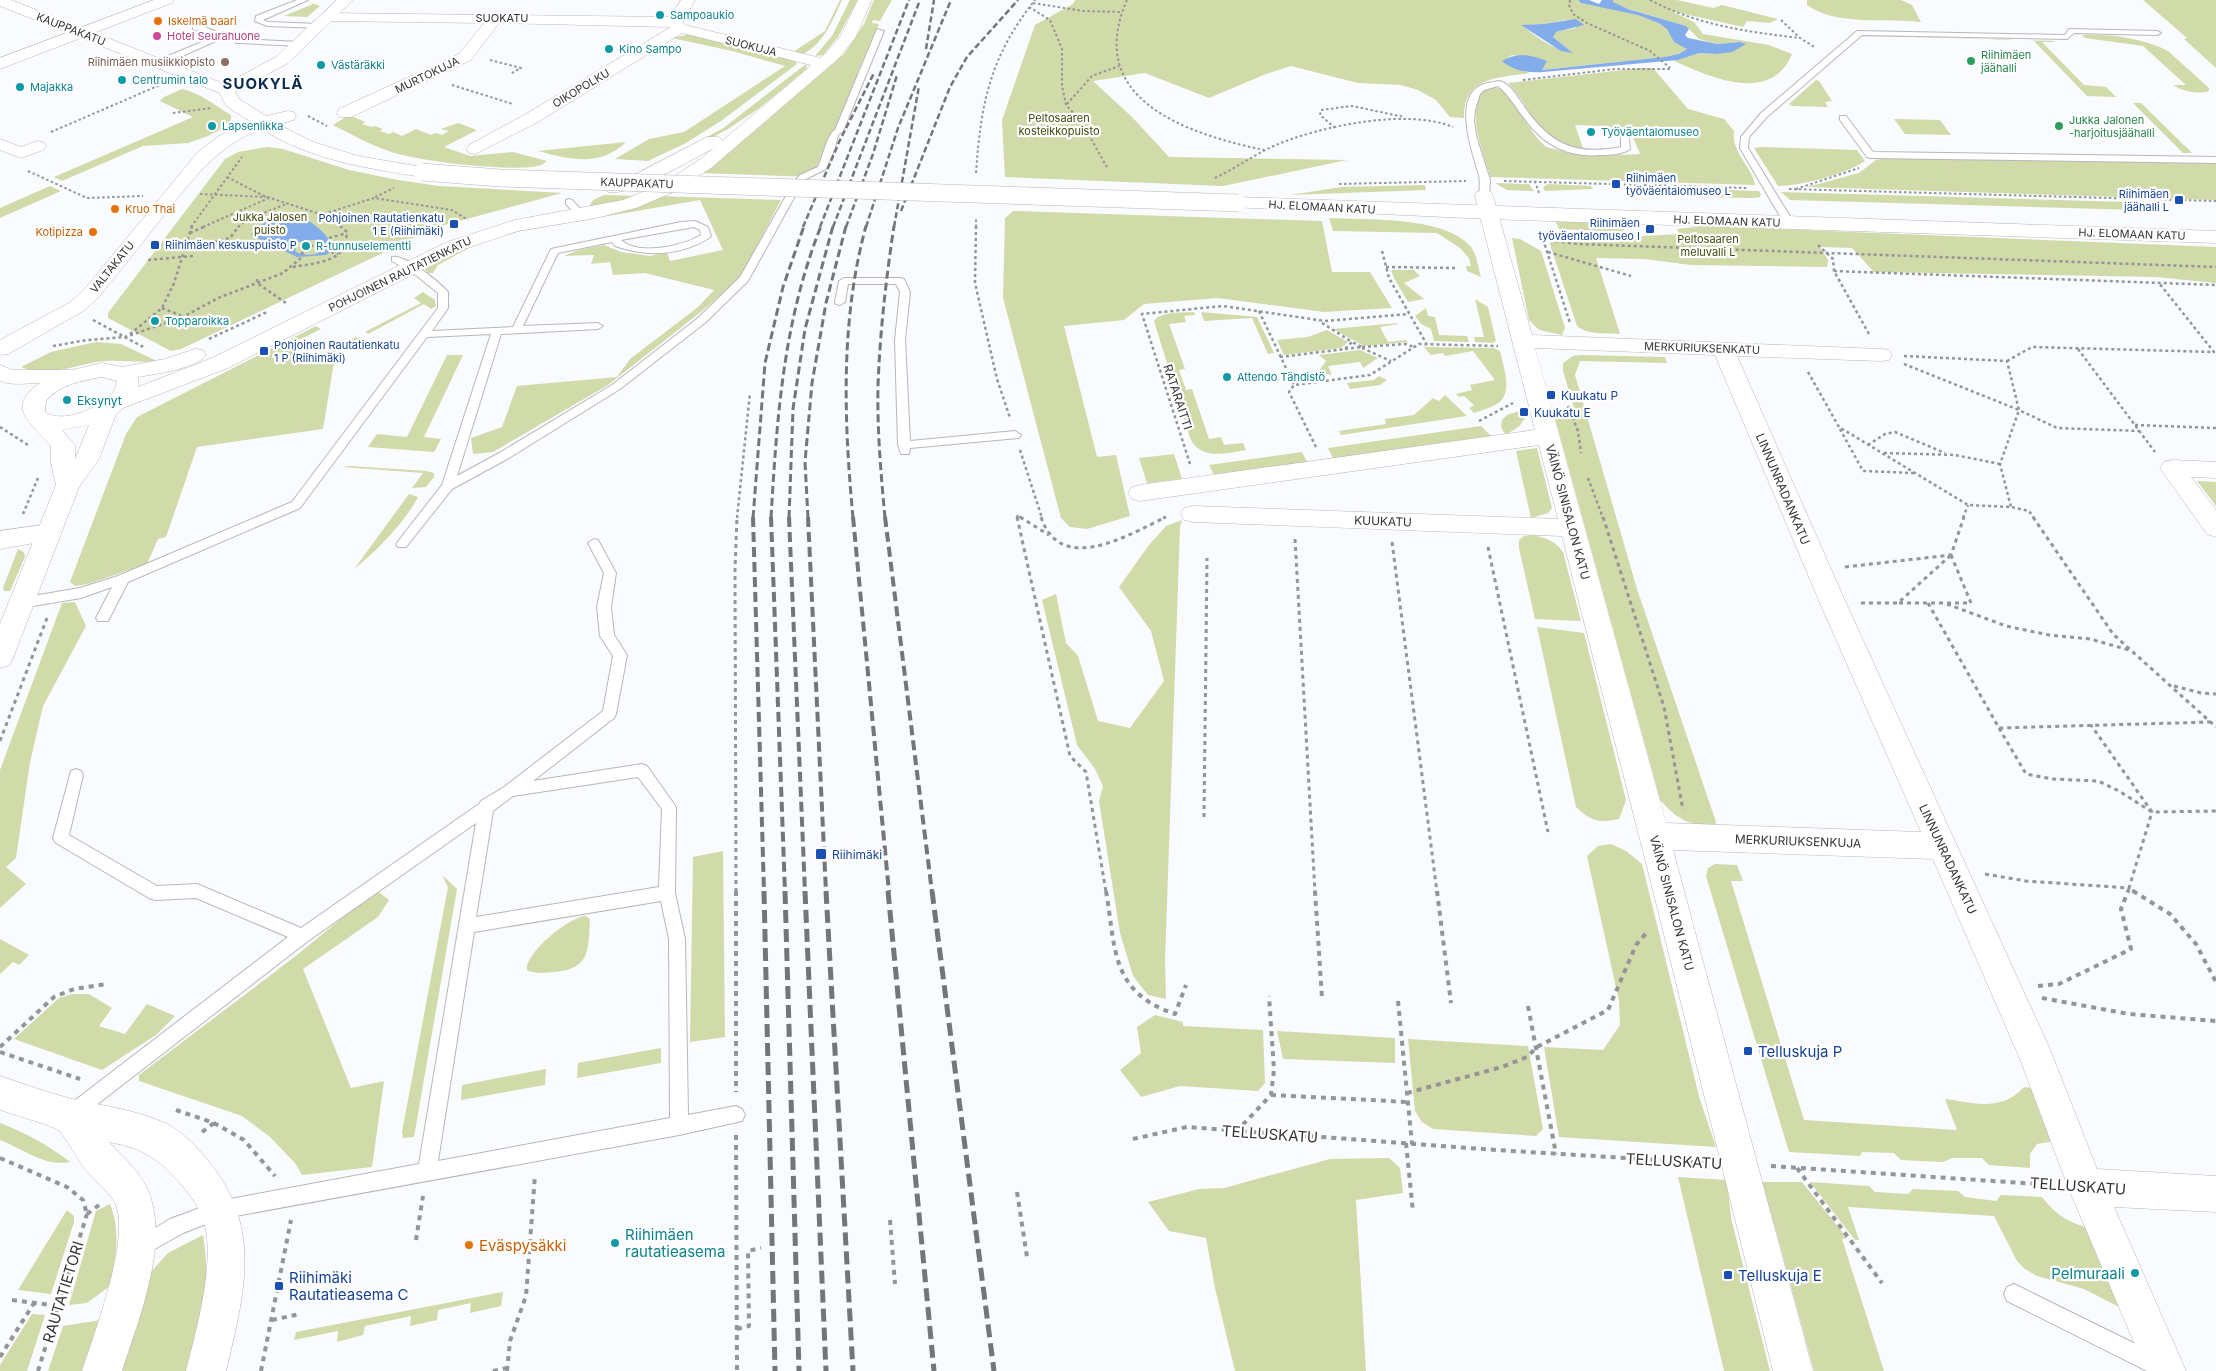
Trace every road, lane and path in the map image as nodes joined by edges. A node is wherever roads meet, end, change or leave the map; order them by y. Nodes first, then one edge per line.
1 (167, 0) edge
2 (304, 0) edge
3 (688, 0) edge
4 (866, 0) edge
5 (1127, 0) edge
6 (1570, 0) edge
7 (1650, 0) edge
8 (342, 1) edge
9 (1034, 1) edge
10 (0, 2) edge
11 (1029, 8) junction
12 (1120, 12) junction
13 (495, 19) junction
14 (1782, 20) dead end
15 (324, 21) junction
16 (678, 25) junction
17 (196, 27) dead end
18 (880, 31) dead end
19 (81, 33) junction
20 (2157, 33) dead end
21 (1800, 38) junction
22 (239, 41) dead end
23 (300, 44) junction
24 (467, 54) junction
25 (1830, 57) junction
26 (159, 63) junction
27 (823, 63) junction
28 (0, 64) edge
29 (1119, 66) junction
30 (510, 74) dead end
31 (426, 76) junction
32 (1500, 83) junction
33 (162, 85) dead end
34 (226, 90) junction
35 (1066, 105) junction
36 (214, 108) dead end
37 (173, 113) dead end
38 (345, 113) dead end
39 (540, 113) junction
40 (1407, 118) junction
41 (1843, 118) dead end
42 (296, 120) joint
43 (268, 126) junction
44 (1335, 128) junction
45 (319, 132) dead end
46 (1625, 138) dead end
47 (1473, 139) junction
48 (38, 146) dead end
49 (11, 149) edge
50 (475, 149) dead end
51 (1264, 150) junction
52 (246, 152) dead end
53 (1870, 155) junction
54 (2216, 160) edge
55 (397, 167) junction
56 (1108, 169) dead end
57 (227, 178) junction
58 (976, 179) dead end
59 (1212, 179) dead end
60 (49, 180) dead end
61 (1338, 184) dead end
62 (878, 190) joint
63 (215, 194) junction
64 (170, 195) junction
65 (268, 197) junction
66 (1486, 197) junction
67 (1796, 197) junction
68 (1767, 199) junction
69 (1639, 200) dead end
70 (2216, 201) edge
71 (143, 203) dead end
72 (286, 203) junction
73 (976, 208) dead end
74 (323, 214) junction
75 (468, 220) dead end
76 (1789, 223) junction
77 (189, 233) junction
78 (346, 233) junction
79 (1543, 236) dead end
80 (2216, 236) edge
81 (329, 238) dead end
82 (615, 238) junction
83 (1544, 240) junction
84 (316, 242) dead end
85 (185, 249) junction
86 (1382, 251) dead end
87 (331, 252) dead end
88 (1547, 252) junction
89 (302, 254) dead end
90 (339, 254) junction
91 (193, 256) dead end
92 (182, 257) junction
93 (301, 258) dead end
94 (143, 260) dead end
95 (402, 264) junction
96 (292, 267) junction
97 (1386, 267) junction
98 (2216, 267) edge
99 (1456, 268) dead end
100 (1631, 276) dead end
101 (257, 281) junction
102 (2158, 283) junction
103 (2216, 285) edge
104 (840, 302) dead end
105 (286, 303) dead end
106 (162, 308) junction
107 (1259, 310) junction
108 (1409, 314) junction
109 (183, 316) junction
110 (93, 320) dead end
111 (1317, 320) junction
112 (598, 326) dead end
113 (516, 331) junction
114 (497, 332) junction
115 (424, 334) junction
116 (125, 337) junction
117 (1352, 342) junction
118 (1513, 343) junction
119 (1426, 344) junction
120 (1590, 344) junction
121 (55, 347) dead end
122 (1414, 347) junction
123 (1362, 348) junction
124 (0, 349) edge
125 (147, 349) dead end
126 (1723, 349) junction
127 (2077, 349) junction
128 (1345, 350) junction
129 (1796, 352) junction
130 (2215, 353) edge
131 (1881, 355) junction
132 (1280, 357) junction
133 (2007, 361) junction
134 (1391, 362) junction
135 (5, 374) edge
136 (76, 374) junction
137 (122, 374) junction
138 (1294, 385) junction
139 (750, 393) dead end
140 (1552, 403) junction
141 (111, 406) junction
142 (2019, 410) junction
143 (38, 411) junction
144 (1477, 422) dead end
145 (2135, 424) junction
146 (0, 426) edge
147 (1839, 427) junction
148 (2216, 428) edge
149 (2140, 431) junction
150 (1015, 435) junction
151 (1548, 436) junction
152 (1325, 444) dead end
153 (1315, 445) junction
154 (1868, 445) junction
155 (30, 446) dead end
156 (1306, 446) dead end
157 (1883, 453) junction
158 (1948, 455) junction
159 (1582, 460) dead end
160 (1199, 461) dead end
161 (1190, 463) junction
162 (2000, 464) junction
163 (2172, 468) junction
164 (2216, 470) edge
165 (1914, 472) junction
166 (40, 474) dead end
167 (1587, 476) dead end
168 (68, 485) junction
169 (448, 486) junction
170 (1197, 486) junction
171 (1140, 493) dead end
172 (1968, 505) junction
173 (2011, 507) junction
174 (1193, 514) joint
175 (1572, 528) junction
176 (2216, 528) edge
177 (49, 533) junction
178 (1050, 535) junction
179 (1295, 537) dead end
180 (6, 539) edge
181 (1391, 540) dead end
182 (594, 543) dead end
183 (402, 544) dead end
184 (1488, 544) dead end
185 (1952, 555) junction
186 (1208, 558) dead end
187 (1818, 570) junction
188 (124, 579) junction
189 (22, 603) junction
190 (1833, 603) junction
191 (1898, 603) junction
192 (1928, 603) junction
193 (1945, 603) junction
194 (103, 618) dead end
195 (2132, 651) junction
196 (0, 658) edge
197 (2171, 685) junction
198 (2216, 694) edge
199 (2211, 722) junction
200 (2091, 725) junction
201 (2216, 727) edge
202 (1999, 728) junction
203 (76, 775) dead end
204 (509, 791) junction
205 (486, 805) junction
206 (2216, 810) edge
207 (2152, 812) junction
208 (1204, 816) dead end
209 (1548, 832) dead end
210 (1654, 836) junction
211 (1688, 837) junction
212 (1947, 857) junction
213 (2129, 888) junction
214 (667, 893) junction
215 (1672, 902) junction
216 (467, 926) junction
217 (302, 936) junction
218 (2216, 982) edge
219 (106, 984) dead end
220 (1186, 985) dead end
221 (2007, 990) junction
222 (1269, 996) dead end
223 (1322, 998) dead end
224 (1398, 1001) dead end
225 (1451, 1003) dead end
226 (1528, 1006) dead end
227 (2216, 1021) edge
228 (0, 1047) edge
229 (1537, 1047) junction
230 (0, 1093) edge
231 (1406, 1093) junction
232 (1271, 1095) junction
233 (1408, 1102) junction
234 (736, 1115) junction
235 (69, 1116) junction
236 (679, 1126) junction
237 (1236, 1132) junction
238 (1133, 1139) dead end
239 (1406, 1143) junction
240 (1412, 1144) junction
241 (537, 1151) junction
242 (1556, 1154) junction
243 (0, 1158) edge
244 (1740, 1165) junction
245 (1797, 1168) junction
246 (427, 1172) junction
247 (2086, 1187) junction
248 (1017, 1192) dead end
249 (2216, 1194) edge
250 (289, 1197) junction
251 (219, 1210) junction
252 (1413, 1212) dead end
253 (890, 1220) dead end
254 (416, 1240) dead end
255 (761, 1248) dead end
256 (134, 1251) junction
257 (1027, 1257) dead end
258 (1882, 1283) dead end
259 (895, 1284) dead end
260 (2014, 1294) dead end
261 (12, 1300) dead end
262 (34, 1302) junction
263 (59, 1306) junction
264 (300, 1314) dead end
265 (272, 1320) junction
266 (737, 1329) junction
267 (0, 1357) edge
268 (507, 1370) edge
269 (38, 1371) edge
270 (102, 1371) edge
271 (206, 1371) edge
272 (261, 1371) edge
273 (493, 1371) edge
274 (737, 1371) edge
275 (1794, 1371) edge
276 (2169, 1371) edge

1 - 19 street
2 - 15 lane
3 - 16 street
4 - 27 street, POHJOINEN RAUTATIENKATU
5 - 12 path
6 - 32 path
7 - 21 path
8 - 15 street
9 - 11 path
9 - 12 path
10 - 19 street, KAUPPAKATU
11 - 35 path
11 - 58 path
12 - 29 path
13 - 15 street, SUOKATU
13 - 16 street, SUOKATU
13 - 24 street, MURTOKUJA
14 - 21 path
15 - 23 street
16 - 27 street, SUOKUJA
16 - 39 street, OIKOPOLKU
17 - 26 lane
18 - 169 lane
19 - 26 street, KAUPPAKATU
19 - 28 street
20 - 25 lane
21 - 25 path
22 - 23 lane
23 - 34 street
24 - 30 path
24 - 31 street, MURTOKUJA
25 - 68 lane
26 - 34 street, KAUPPAKATU
27 - 95 street, POHJOINEN RAUTATIENKATU
29 - 35 path
29 - 51 path
31 - 38 street, MURTOKUJA
31 - 39 path
32 - 46 lane
32 - 47 lane
33 - 49 path
34 - 42 street, KAUPPAKATU
34 - 43 street, KAUPPAKATU
35 - 56 path
36 - 37 path
39 - 50 street, OIKOPOLKU
40 - 44 path
40 - 44 path
40 - 47 path
41 - 53 lane
42 - 43 street, VALTAKATU
43 - 55 street, KAUPPAKATU
43 - 64 street, VALTAKATU
44 - 51 path
45 - 55 street, KAUPPAKATU
47 - 66 lane
48 - 49 street
51 - 59 path
52 - 57 path
53 - 54 lane
53 - 67 path
55 - 62 street, KAUPPAKATU, bridge
57 - 63 path
57 - 65 path
60 - 71 path
61 - 66 path
62 - 66 street, HJ. ELOMAAN KATU, bridge
63 - 64 path
63 - 65 path
63 - 77 path
64 - 124 street, VALTAKATU
65 - 72 path
65 - 77 path
66 - 68 path
66 - 69 street, HJ. ELOMAAN KATU
66 - 76 street, HJ. ELOMAAN KATU
66 - 118 street, VÄINÖ SINISALON KATU
67 - 68 street, HJ. ELOMAAN KATU
67 - 68 path
67 - 70 path
68 - 76 lane
72 - 74 path
72 - 85 path
73 - 150 path
74 - 75 path
74 - 78 path
76 - 80 street, HJ. ELOMAAN KATU
77 - 85 path
78 - 81 path
78 - 90 path
79 - 83 path
82 - 82 lane
82 - 113 lane
83 - 88 path
83 - 98 path
84 - 89 path
85 - 92 path
86 - 97 path
87 - 90 path
88 - 100 path
88 - 120 path
90 - 96 path
91 - 92 path
92 - 94 path
92 - 106 path
93 - 96 path
95 - 115 lane
95 - 137 street, POHJOINEN RAUTATIENKATU
95 - 141 street, POHJOINEN RAUTATIENKATU
96 - 101 path
97 - 99 path
97 - 108 path
101 - 105 path
101 - 109 path
102 - 103 path
102 - 130 path
102 - 131 path
104 - 150 lane
106 - 109 path
106 - 116 path
107 - 111 path
107 - 132 path
107 - 161 path, RATARAITTI
108 - 111 path
108 - 119 path
109 - 116 path
110 - 116 path
111 - 117 path
112 - 113 lane
113 - 114 lane
114 - 115 lane
114 - 169 lane
115 - 188 lane
116 - 121 path
116 - 125 path
117 - 123 path
117 - 128 path
118 - 119 path
118 - 120 street, MERKURIUKSENKATU
118 - 140 street, VÄINÖ SINISALON KATU
119 - 122 path
120 - 126 street, MERKURIUKSENKATU
122 - 123 path
122 - 134 path
123 - 128 path
123 - 134 path
126 - 129 street, MERKURIUKSENKATU
126 - 187 street, LINNUNRADANKATU
127 - 130 path
127 - 133 path
127 - 145 path
128 - 132 path
129 - 131 street, MERKURIUKSENKATU
129 - 147 path
131 - 133 path
131 - 142 path
132 - 138 path
133 - 142 path
134 - 138 path
135 - 136 street
135 - 143 street
136 - 137 street, POHJOINEN RAUTATIENKATU
136 - 143 street
137 - 141 street
138 - 153 path
139 - 234 path
140 - 144 path
140 - 151 street, VÄINÖ SINISALON KATU
140 - 159 path
141 - 143 street, POHJOINEN RAUTATIENKATU
141 - 168 street
142 - 149 path
142 - 162 path
143 - 168 street
145 - 148 path
145 - 149 path
146 - 155 path
147 - 154 path
147 - 165 path
149 - 163 path
150 - 178 path
151 - 170 street, VÄINÖ SINISALON KATU
151 - 175 street, VÄINÖ SINISALON KATU
152 - 153 path
153 - 156 path
154 - 157 path
154 - 158 path
157 - 158 path
157 - 165 path
158 - 162 path
160 - 161 path
161 - 170 path, RATARAITTI
162 - 173 path
163 - 164 street
163 - 176 street
165 - 172 path
166 - 180 path
167 - 211 path
168 - 177 street
169 - 183 lane
170 - 171 street, VÄINÖ SINISALON KATU
172 - 173 path
172 - 185 path
173 - 195 path
174 - 175 street, KUUKATU
174 - 178 path
175 - 210 street, VÄINÖ SINISALON KATU
177 - 180 street
177 - 189 street
178 - 220 path
179 - 223 path
181 - 225 path
182 - 204 lane
184 - 209 path
185 - 187 path
185 - 191 path
185 - 193 path
186 - 208 path
187 - 190 street, LINNUNRADANKATU
188 - 189 lane
188 - 194 lane
189 - 196 street
190 - 191 path
190 - 212 street, LINNUNRADANKATU
191 - 192 path
192 - 193 path
192 - 202 path
193 - 195 path
195 - 197 path
197 - 198 path
197 - 199 path
199 - 200 path
199 - 201 path
200 - 202 path
200 - 207 path
202 - 207 path
203 - 217 lane
204 - 205 lane
204 - 214 lane
205 - 216 lane
205 - 217 lane
206 - 207 path
207 - 213 path
210 - 211 street, MERKURIUKSENKUJA
210 - 215 street, VÄINÖ SINISALON KATU
211 - 212 street, MERKURIUKSENKUJA
212 - 213 path
212 - 221 street, LINNUNRADANKATU
213 - 218 path
213 - 221 path
214 - 216 lane
214 - 236 lane
215 - 229 path
215 - 244 street, VÄINÖ SINISALON KATU
216 - 246 lane
217 - 235 lane
219 - 228 path
221 - 227 path
221 - 247 street, LINNUNRADANKATU
222 - 232 path
224 - 231 path
226 - 229 path
229 - 231 path
229 - 242 path
230 - 235 street
231 - 233 path
232 - 233 path
232 - 237 path
233 - 240 path
234 - 236 lane
234 - 266 path
235 - 251 street
235 - 256 street
236 - 241 lane
237 - 238 path, TELLUSKATU
237 - 239 path, TELLUSKATU
239 - 240 path, TELLUSKATU
239 - 252 path
240 - 242 path, TELLUSKATU
241 - 246 lane
241 - 268 path
242 - 244 path, TELLUSKATU
243 - 263 path, RAUTATIETORI
244 - 245 path, TELLUSKATU
244 - 275 street, VÄINÖ SINISALON KATU
245 - 247 path, TELLUSKATU
245 - 258 path
246 - 250 lane
246 - 254 path
247 - 249 street, TELLUSKATU
247 - 276 street, LINNUNRADANKATU
248 - 257 path
250 - 251 lane
250 - 265 path
251 - 256 lane
251 - 271 street
253 - 259 path
255 - 266 path
256 - 270 street
260 - 276 lane
261 - 262 path
262 - 263 path
262 - 267 path
263 - 269 path, RAUTATIETORI
264 - 265 path
265 - 272 path
266 - 274 path
268 - 273 path

